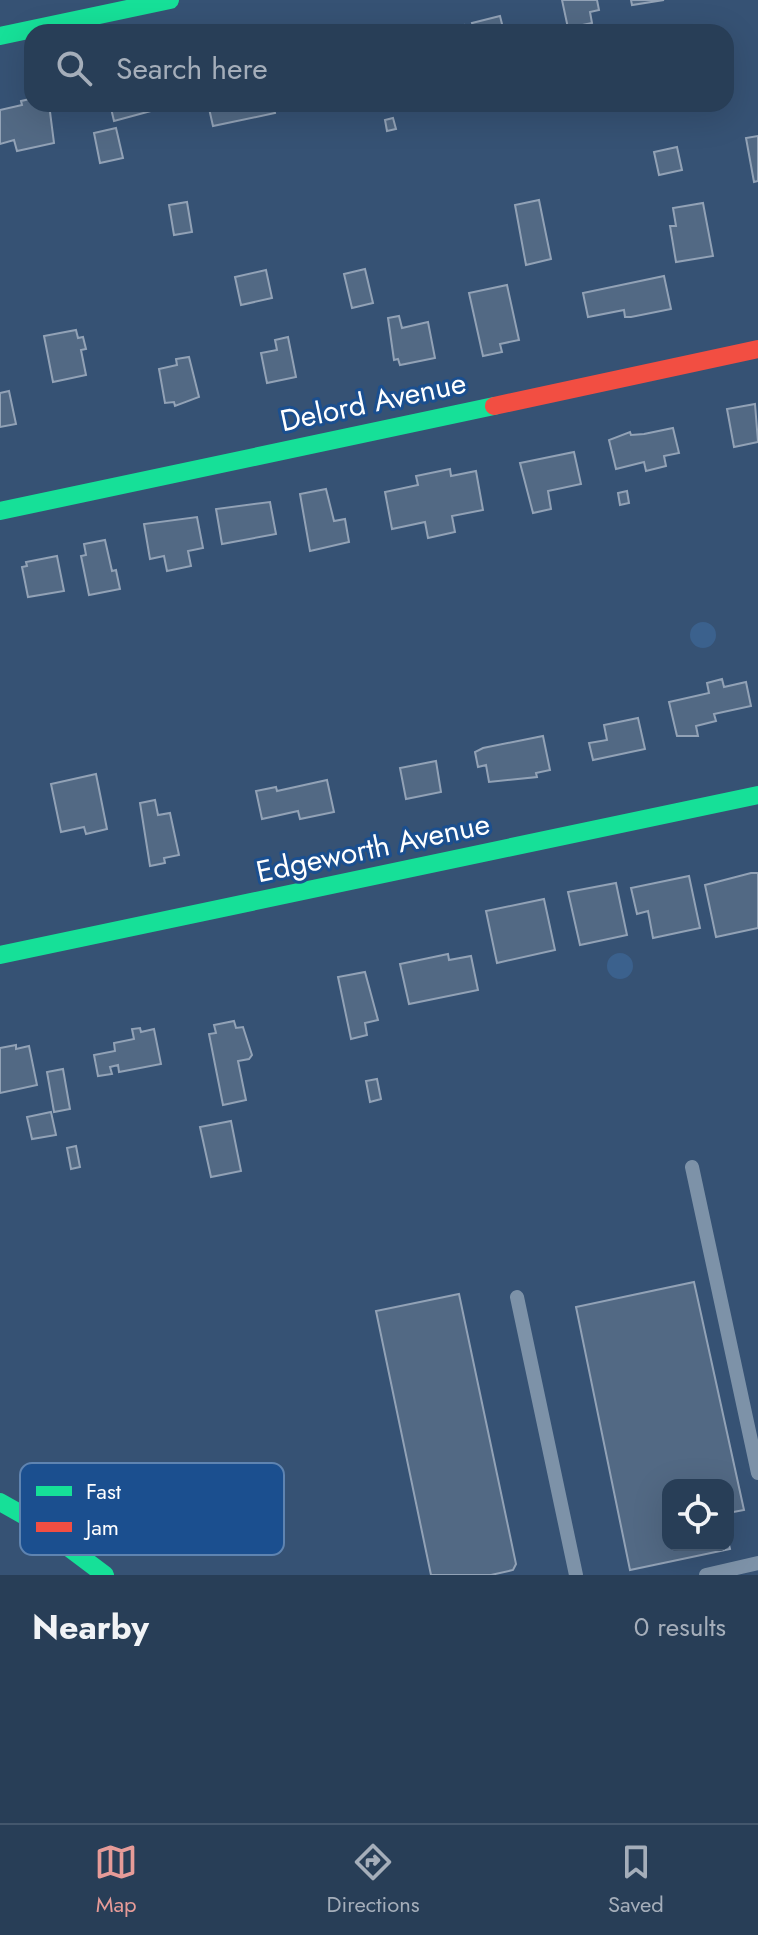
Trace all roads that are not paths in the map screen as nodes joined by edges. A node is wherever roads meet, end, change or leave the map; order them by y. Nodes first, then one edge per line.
1 (170, 0) edge
2 (57, 24) edge
3 (24, 31) edge
4 (0, 36) edge
5 (758, 349) edge
6 (0, 511) edge
7 (758, 795) edge
8 (0, 955) edge
9 (692, 1167) dead end
10 (517, 1297) dead end
11 (758, 1473) edge
12 (0, 1502) edge
13 (20, 1513) edge
14 (78, 1555) edge
15 (758, 1563) edge
16 (105, 1575) edge
17 (576, 1575) edge
18 (706, 1575) edge

1 - 2 street
3 - 4 street
5 - 6 street, Delord Avenue
7 - 8 street, Edgeworth Avenue
9 - 11 lane
10 - 17 lane
12 - 13 street
14 - 16 street
15 - 18 lane

